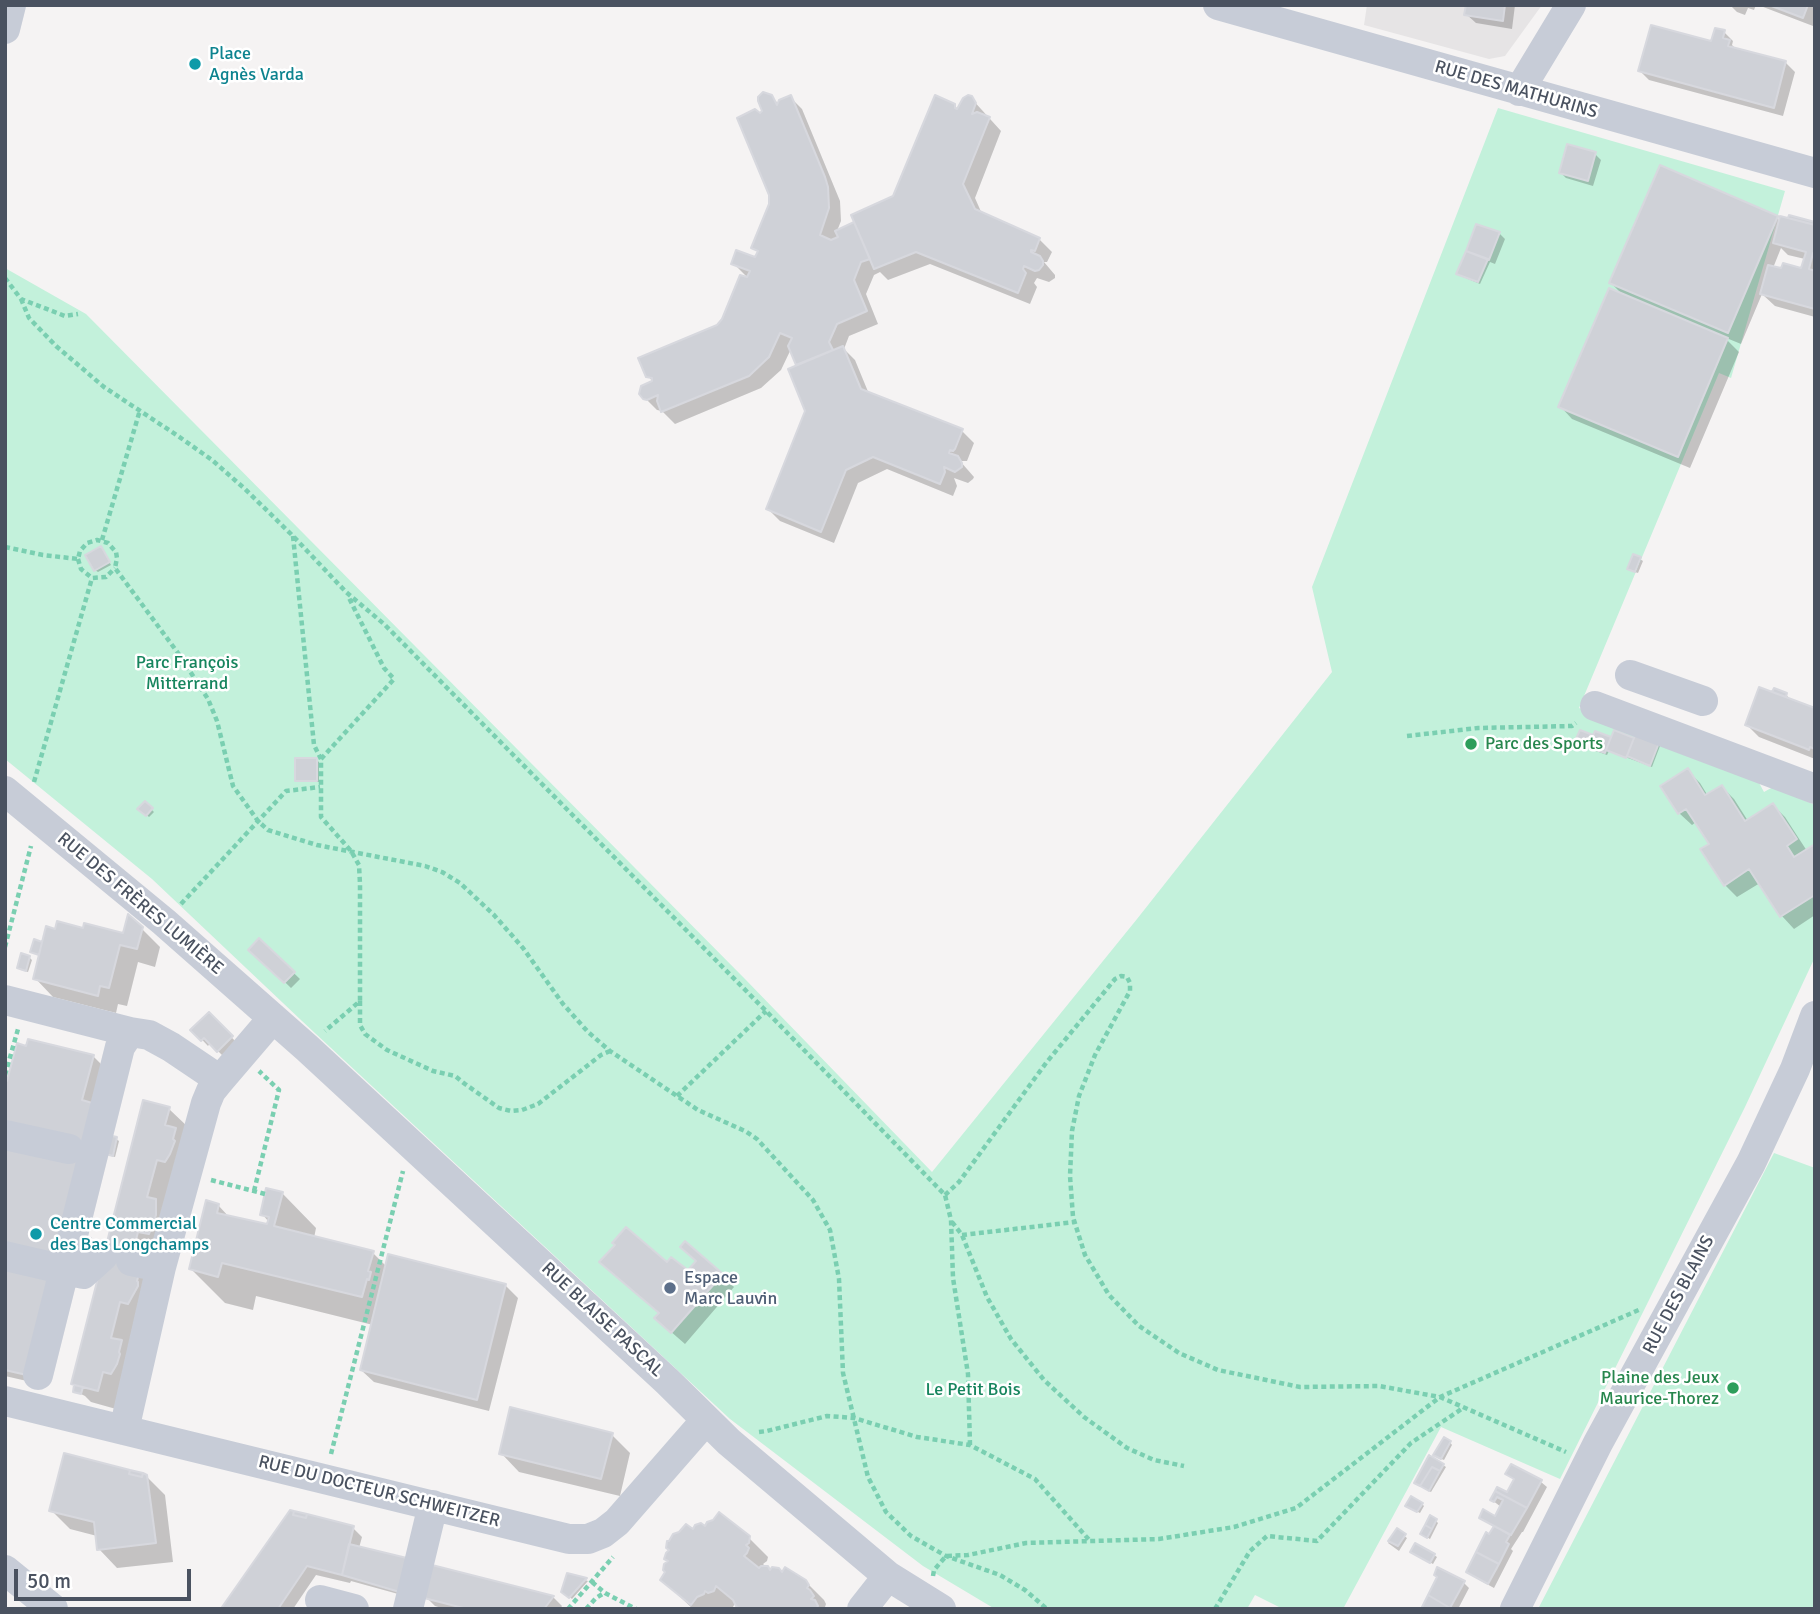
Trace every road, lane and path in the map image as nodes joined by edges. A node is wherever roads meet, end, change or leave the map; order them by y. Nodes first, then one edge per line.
1 (11, 5) edge
2 (1570, 5) edge
3 (1235, 8) edge
4 (5, 29) edge
5 (1520, 91) junction
6 (1815, 173) edge
7 (5, 278) edge
8 (21, 299) junction
9 (78, 314) dead end
10 (140, 410) junction
11 (293, 536) junction
12 (102, 540) junction
13 (5, 547) edge
14 (78, 559) junction
15 (115, 568) junction
16 (92, 578) junction
17 (346, 592) junction
18 (1626, 688) junction
19 (1695, 723) junction
20 (1407, 736) dead end
21 (321, 759) junction
22 (34, 784) dead end
23 (320, 786) junction
24 (1815, 789) edge
25 (5, 791) edge
26 (38, 818) junction
27 (258, 821) junction
28 (351, 851) junction
29 (181, 904) dead end
30 (5, 946) edge
31 (5, 1000) edge
32 (360, 1001) junction
33 (766, 1011) junction
34 (1815, 1016) edge
35 (273, 1018) junction
36 (131, 1032) junction
37 (14, 1043) dead end
38 (307, 1048) junction
39 (610, 1051) junction
40 (241, 1055) junction
41 (1805, 1072) edge
42 (5, 1075) edge
43 (220, 1080) junction
44 (677, 1096) junction
45 (5, 1135) edge
46 (410, 1142) junction
47 (69, 1149) dead end
48 (187, 1174) junction
49 (254, 1191) junction
50 (265, 1194) dead end
51 (945, 1195) junction
52 (951, 1220) junction
53 (1075, 1222) junction
54 (962, 1235) junction
55 (5, 1256) edge
56 (161, 1267) junction
57 (1643, 1309) dead end
58 (38, 1375) dead end
59 (1440, 1397) junction
60 (5, 1401) edge
61 (1463, 1408) junction
62 (854, 1418) junction
63 (706, 1420) junction
64 (124, 1430) junction
65 (729, 1442) junction
66 (970, 1445) junction
67 (1594, 1453) junction
68 (1184, 1466) dead end
69 (325, 1479) junction
70 (433, 1505) junction
71 (617, 1522) junction
72 (1091, 1542) junction
73 (946, 1556) junction
74 (5, 1570) edge
75 (888, 1576) junction
76 (592, 1582) junction
77 (605, 1593) junction
78 (942, 1596) edge
79 (320, 1600) dead end
80 (53, 1609) edge
81 (354, 1609) edge
82 (408, 1609) edge
83 (568, 1609) edge
84 (586, 1609) edge
85 (636, 1609) edge
86 (862, 1609) edge
87 (1047, 1609) edge
88 (1215, 1609) edge
89 (1515, 1609) edge

1 - 4 street
2 - 5 street
3 - 5 street, RUE DES MATHURINS
5 - 6 street, RUE DES MATHURINS
7 - 8 path
8 - 9 path
8 - 10 path
10 - 11 path
10 - 12 path
11 - 17 path
11 - 21 path
12 - 14 path
12 - 15 path
13 - 14 path
14 - 16 path
15 - 16 path
15 - 27 path
16 - 22 path
17 - 21 path
17 - 33 path
18 - 19 street
18 - 19 street
18 - 20 path
19 - 24 street
21 - 23 path
23 - 27 path
23 - 28 path
25 - 26 street, RUE DES FRÈRES LUMIÈRE
26 - 30 path
26 - 35 street, RUE DES FRÈRES LUMIÈRE
27 - 28 path
27 - 29 path
28 - 32 path
28 - 39 path
31 - 36 street
32 - 38 path
32 - 39 path
33 - 44 path
33 - 51 path
34 - 41 street, RUE DES BLAINS
35 - 38 street, RUE BLAISE PASCAL
35 - 40 street
36 - 43 street
36 - 58 street
37 - 42 path
38 - 46 street, RUE BLAISE PASCAL
39 - 44 path
40 - 43 street
40 - 49 path
41 - 67 street, RUE DES BLAINS
43 - 48 street
44 - 62 path
45 - 47 street
46 - 63 street, RUE BLAISE PASCAL
46 - 69 path
48 - 49 path
48 - 56 street
49 - 50 path
51 - 52 path
51 - 53 path
52 - 54 path
52 - 66 path
53 - 54 path
53 - 59 path
54 - 68 path
55 - 56 street
56 - 64 street
57 - 59 path
59 - 61 path
59 - 72 path
60 - 64 street, RUE DU DOCTEUR SCHWEITZER
61 - 67 path
61 - 88 path
62 - 65 path
62 - 66 path
62 - 73 path
63 - 65 street, RUE BLAISE PASCAL
63 - 71 street, RUE DU DOCTEUR SCHWEITZER
64 - 69 street, RUE DU DOCTEUR SCHWEITZER
65 - 75 street, RUE BLAISE PASCAL
66 - 72 path
67 - 89 street, RUE DES BLAINS
69 - 70 street, RUE DU DOCTEUR SCHWEITZER
70 - 71 street, RUE DU DOCTEUR SCHWEITZER
70 - 82 street
71 - 76 path
72 - 73 path
73 - 78 path
73 - 87 path
74 - 80 street
75 - 78 street, RUE BLAISE PASCAL
75 - 86 street
76 - 77 path
76 - 83 path
77 - 84 path
77 - 85 path
79 - 81 street

